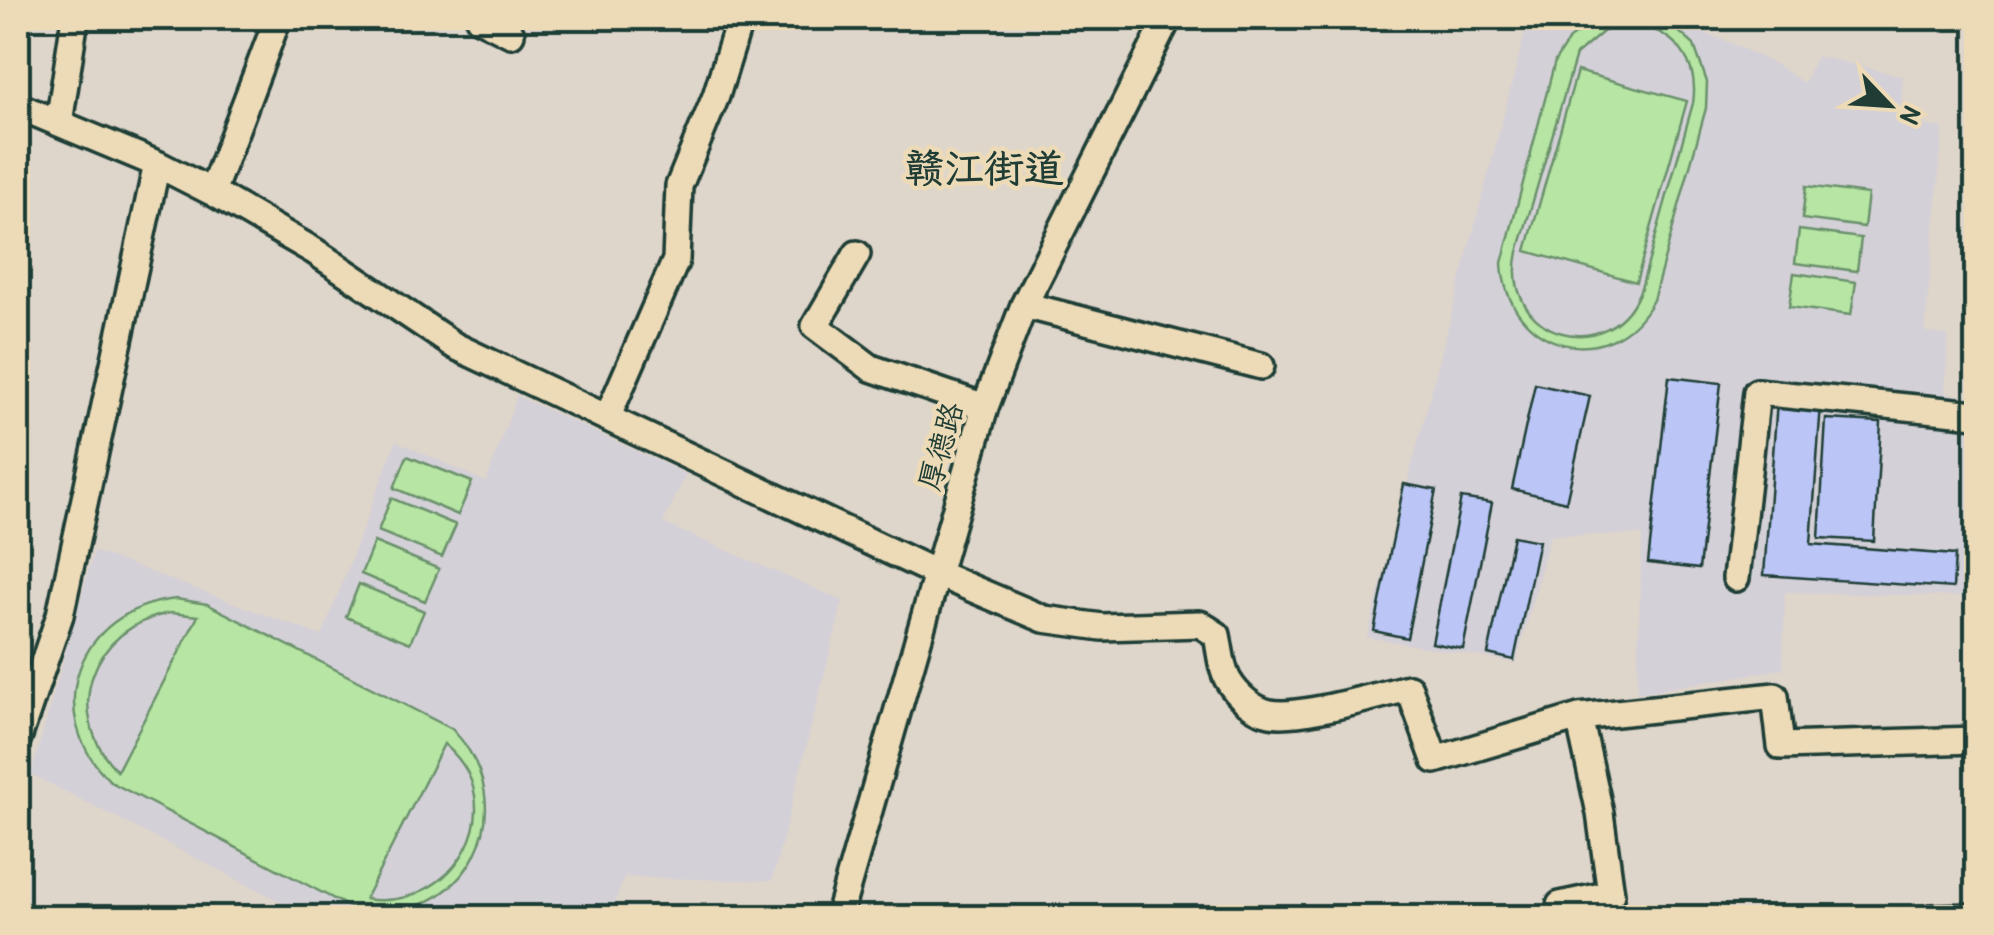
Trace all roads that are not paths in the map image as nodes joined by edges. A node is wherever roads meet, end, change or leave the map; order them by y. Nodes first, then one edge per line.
1 (76, 18) edge
2 (278, 18) edge
3 (479, 18) edge
4 (756, 18) edge
5 (1168, 18) edge
6 (511, 34) dead end
7 (18, 106) edge
8 (58, 123) junction
9 (156, 164) junction
10 (212, 192) junction
11 (858, 254) dead end
12 (1024, 305) junction
13 (1261, 366) dead end
14 (985, 407) junction
15 (1976, 414) edge
16 (608, 416) junction
17 (938, 574) junction
18 (1736, 578) dead end
19 (1579, 716) junction
20 (18, 738) edge
21 (1976, 740) edge
22 (1976, 917) edge
23 (838, 918) edge
24 (1562, 918) edge
25 (1932, 918) edge

1 - 8 street
2 - 10 street
3 - 6 street
4 - 16 street
5 - 12 street, 厚德路
7 - 8 street
8 - 9 street
9 - 10 street
9 - 20 street
10 - 16 street
11 - 14 street
12 - 13 street
12 - 14 street, 厚德路
14 - 17 street, 厚德路
15 - 18 street
16 - 17 street
17 - 19 street
17 - 23 street, 厚德路
19 - 21 street
19 - 24 street
22 - 25 street

